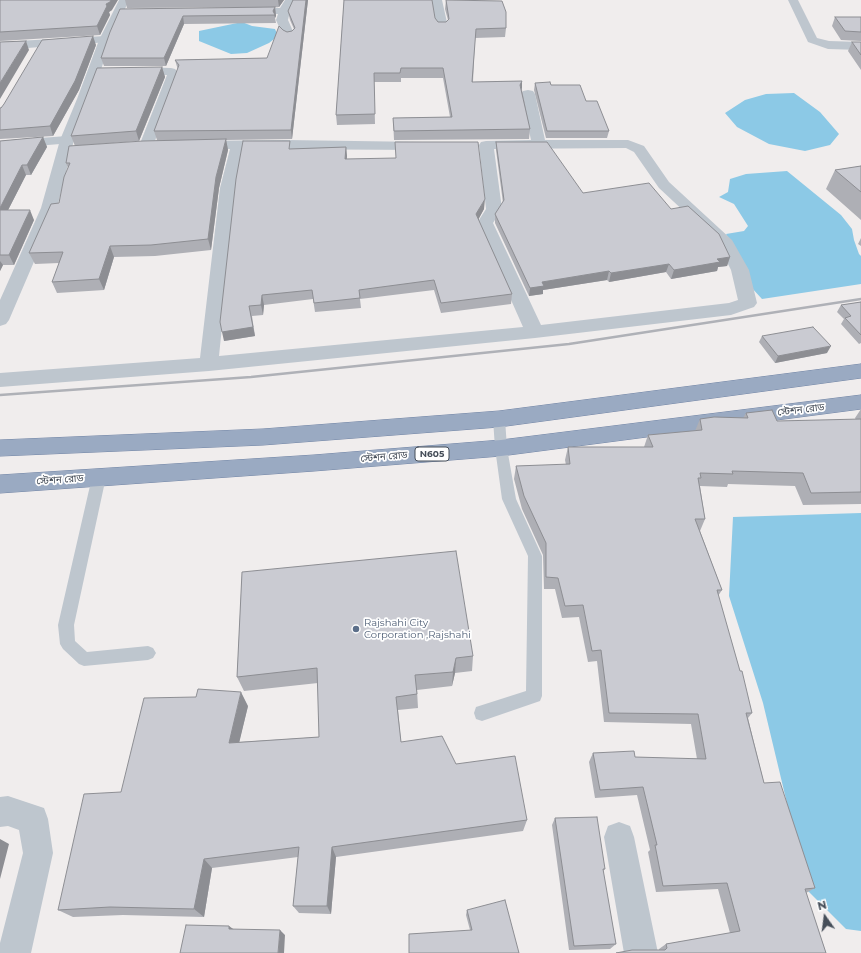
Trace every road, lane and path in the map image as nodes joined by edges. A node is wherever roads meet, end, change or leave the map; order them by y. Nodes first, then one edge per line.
1 (124, 0) edge
2 (290, 0) edge
3 (437, 0) edge
4 (793, 0) edge
5 (230, 11) edge
6 (284, 11) junction
7 (116, 13) junction
8 (131, 13) edge
9 (442, 28) edge
10 (289, 36) edge
11 (105, 40) junction
12 (40, 44) junction
13 (0, 46) edge
14 (861, 46) edge
15 (33, 57) edge
16 (94, 72) junction
17 (528, 94) dead end
18 (238, 144) junction
19 (539, 144) junction
20 (0, 145) edge
21 (184, 145) edge
22 (66, 146) junction
23 (146, 146) junction
24 (161, 146) edge
25 (441, 146) edge
26 (131, 147) edge
27 (79, 151) edge
28 (0, 320) edge
29 (535, 332) junction
30 (209, 364) junction
31 (861, 371) edge
32 (0, 380) edge
33 (861, 402) edge
34 (499, 419) junction
35 (0, 448) edge
36 (501, 448) junction
37 (99, 477) junction
38 (0, 484) edge
39 (148, 653) dead end
40 (482, 713) dead end
41 (0, 812) edge
42 (619, 837) dead end
43 (14, 953) edge
44 (641, 953) edge

1 - 7 street
2 - 6 street
3 - 9 street
4 - 14 street
5 - 6 street
6 - 10 street
7 - 8 street
7 - 11 street
11 - 12 street
11 - 16 street
12 - 13 street
12 - 15 street
16 - 22 street
16 - 23 street
17 - 19 street
18 - 21 street
18 - 25 street
18 - 30 street
19 - 29 street
19 - 29 street
20 - 22 street
22 - 27 street
22 - 28 street
23 - 24 street
23 - 26 street
29 - 30 street
30 - 32 street
31 - 34 highway
33 - 36 highway, স্টেশন রোড / N605
34 - 35 highway
34 - 36 lane
36 - 37 highway, স্টেশন রোড / N605
36 - 40 lane
37 - 38 highway, স্টেশন রোড / N605
37 - 39 lane
41 - 43 street
42 - 44 street

